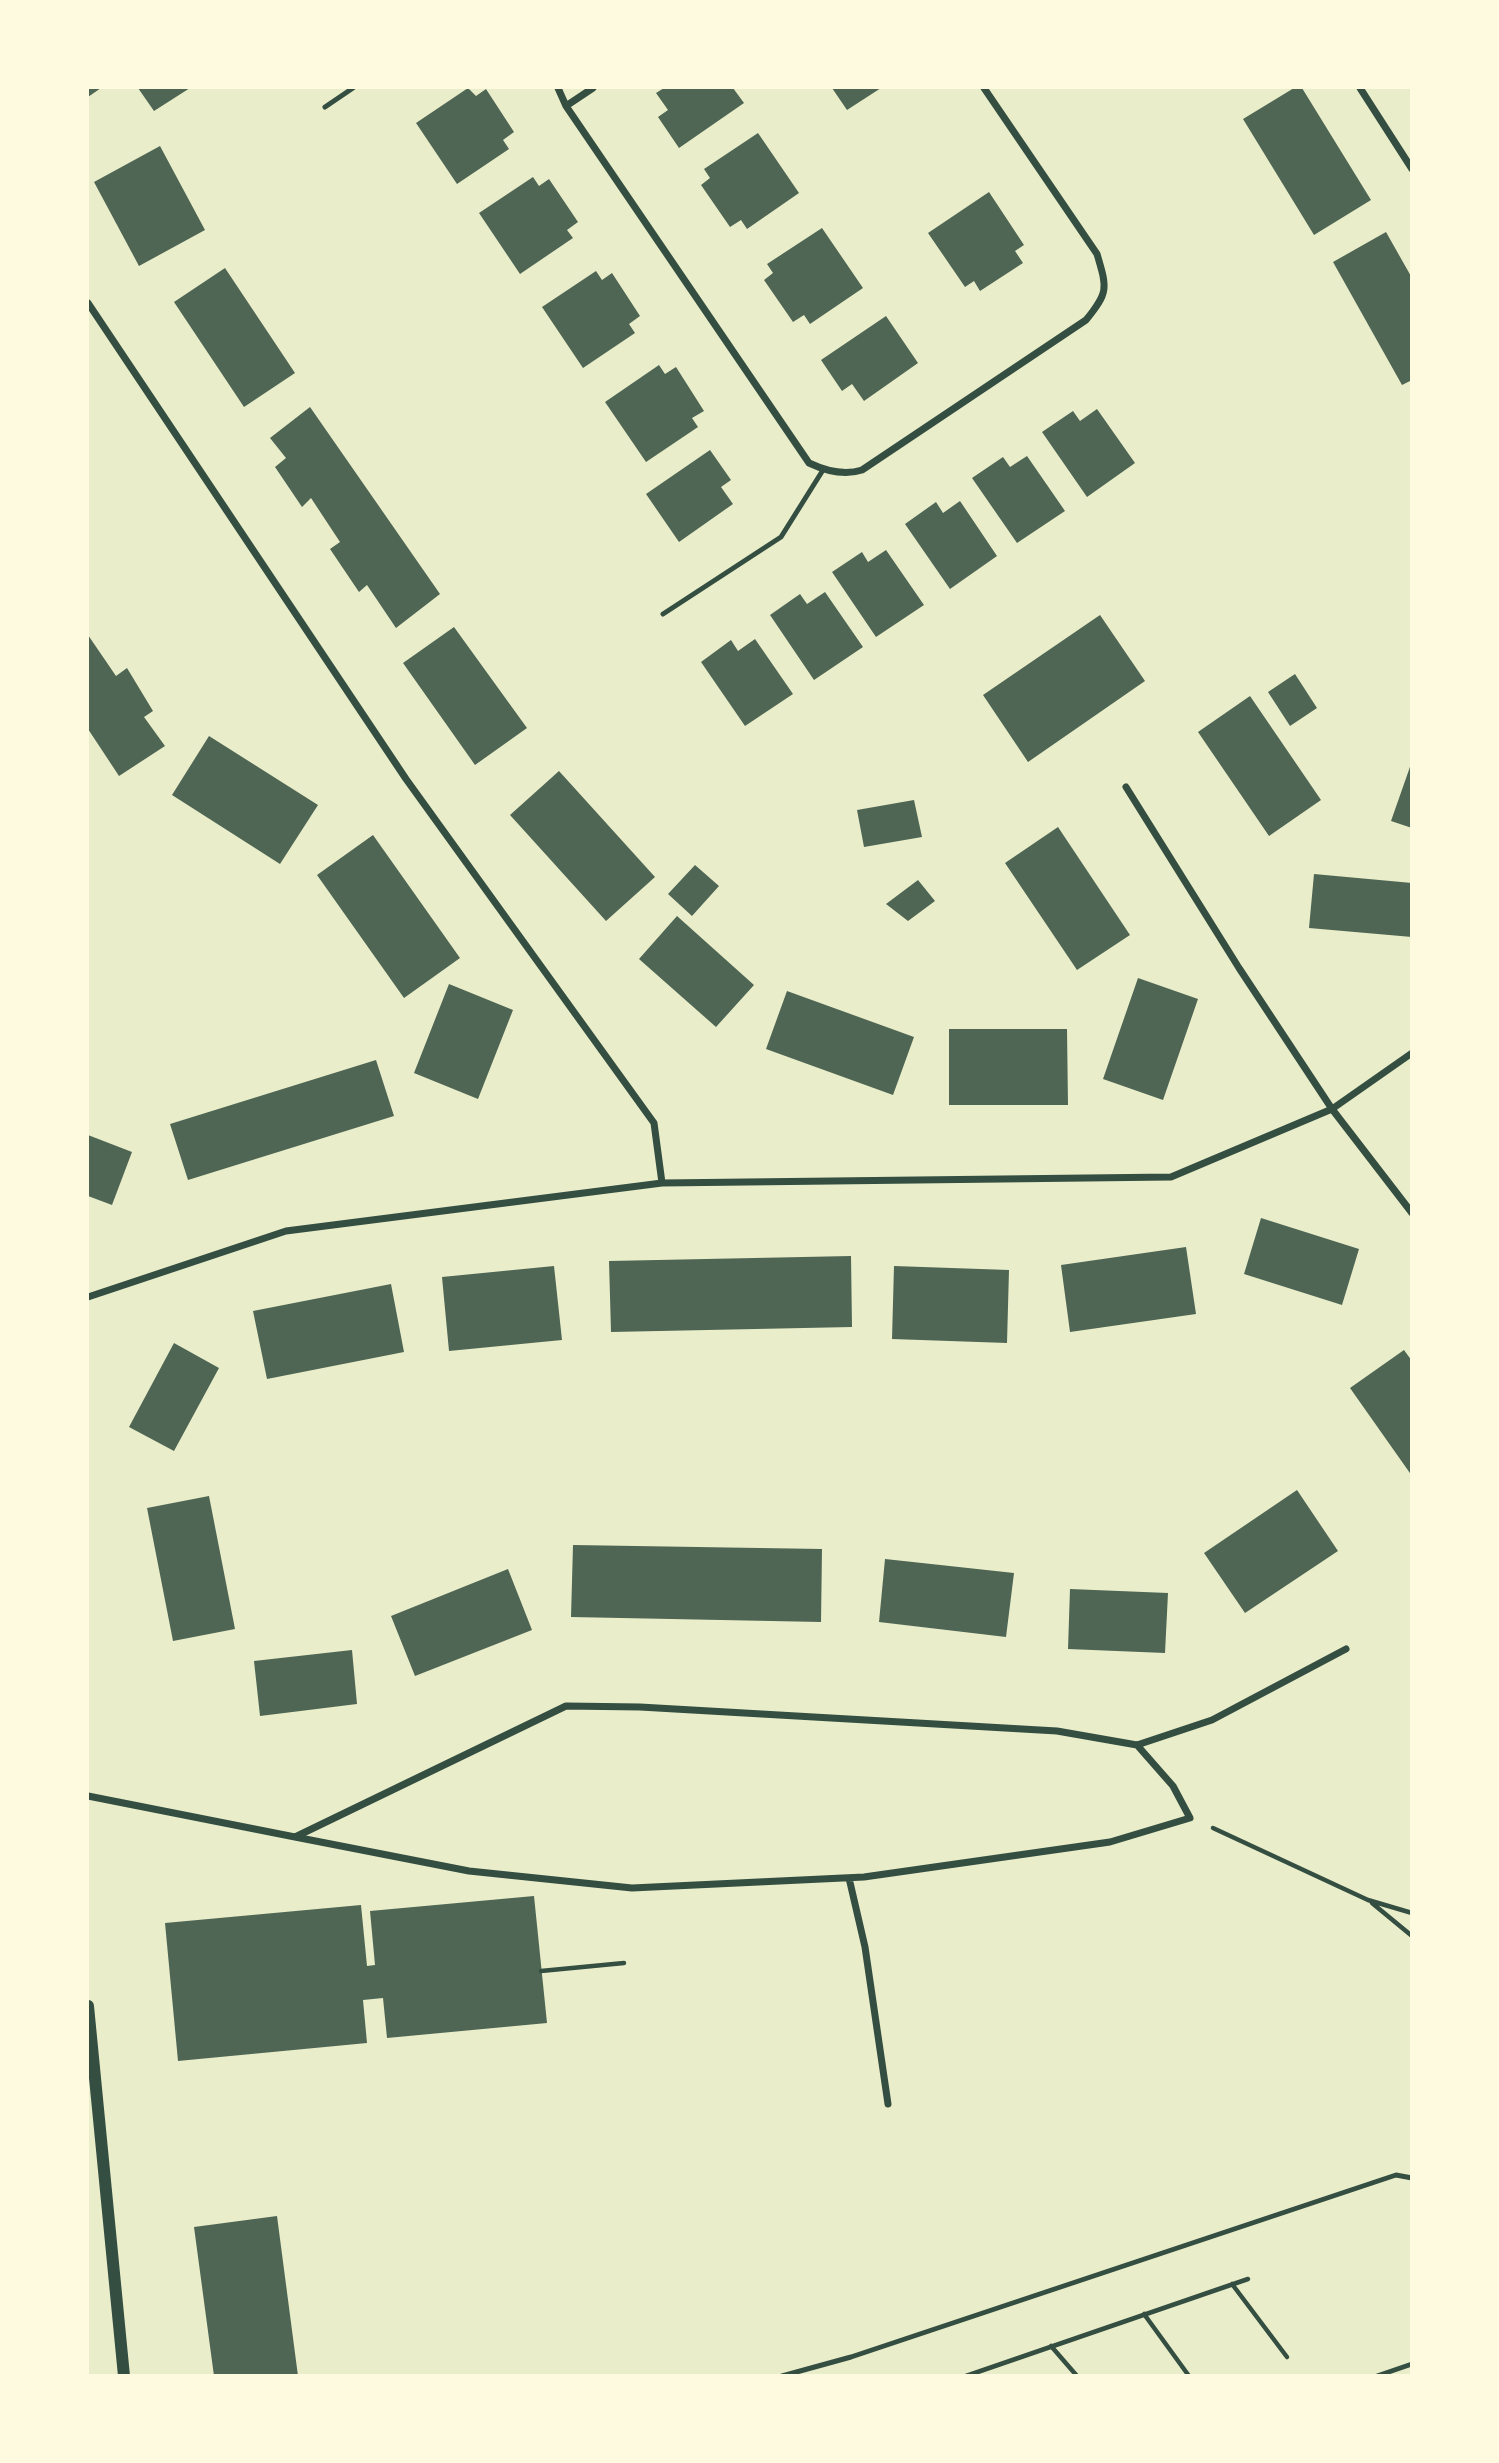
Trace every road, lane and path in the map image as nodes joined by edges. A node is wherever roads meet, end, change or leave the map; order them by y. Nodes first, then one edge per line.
1 (353, 88) edge
2 (558, 88) edge
3 (593, 88) edge
4 (984, 88) edge
5 (1360, 88) edge
6 (566, 106) junction
7 (325, 107) dead end
8 (1412, 169) edge
9 (88, 303) edge
10 (823, 470) junction
11 (663, 614) dead end
12 (1126, 787) dead end
13 (1412, 1053) edge
14 (1332, 1109) junction
15 (662, 1182) junction
16 (1412, 1213) edge
17 (88, 1297) edge
18 (1346, 1649) dead end
19 (1137, 1745) junction
20 (88, 1796) edge
21 (1190, 1818) junction
22 (295, 1837) junction
23 (849, 1878) junction
24 (1368, 1900) junction
25 (1412, 1913) edge
26 (1412, 1936) edge
27 (624, 1963) dead end
28 (541, 1971) dead end
29 (88, 2006) edge
30 (888, 2104) dead end
31 (1412, 2178) edge
32 (1248, 2279) dead end
33 (1232, 2284) junction
34 (1144, 2314) junction
35 (1051, 2346) junction
36 (1287, 2357) dead end
37 (1412, 2364) edge
38 (124, 2375) edge
39 (782, 2375) edge
40 (966, 2375) edge
41 (1077, 2375) edge
42 (1189, 2375) edge
43 (1377, 2375) edge

1 - 7 lane
2 - 6 street
3 - 6 street
4 - 10 street
5 - 8 street
6 - 10 street
9 - 15 street
10 - 11 lane
12 - 14 street
13 - 14 street
14 - 15 street
14 - 16 street
15 - 17 street
18 - 19 street
19 - 21 street
19 - 22 street
20 - 22 street
21 - 23 street
21 - 24 path
22 - 23 street
23 - 30 street
24 - 25 path
24 - 26 path
27 - 28 path
29 - 38 street
31 - 39 lane
32 - 33 path
33 - 34 path
33 - 36 path
34 - 35 path
34 - 42 path
35 - 40 path
35 - 41 path
37 - 43 lane

